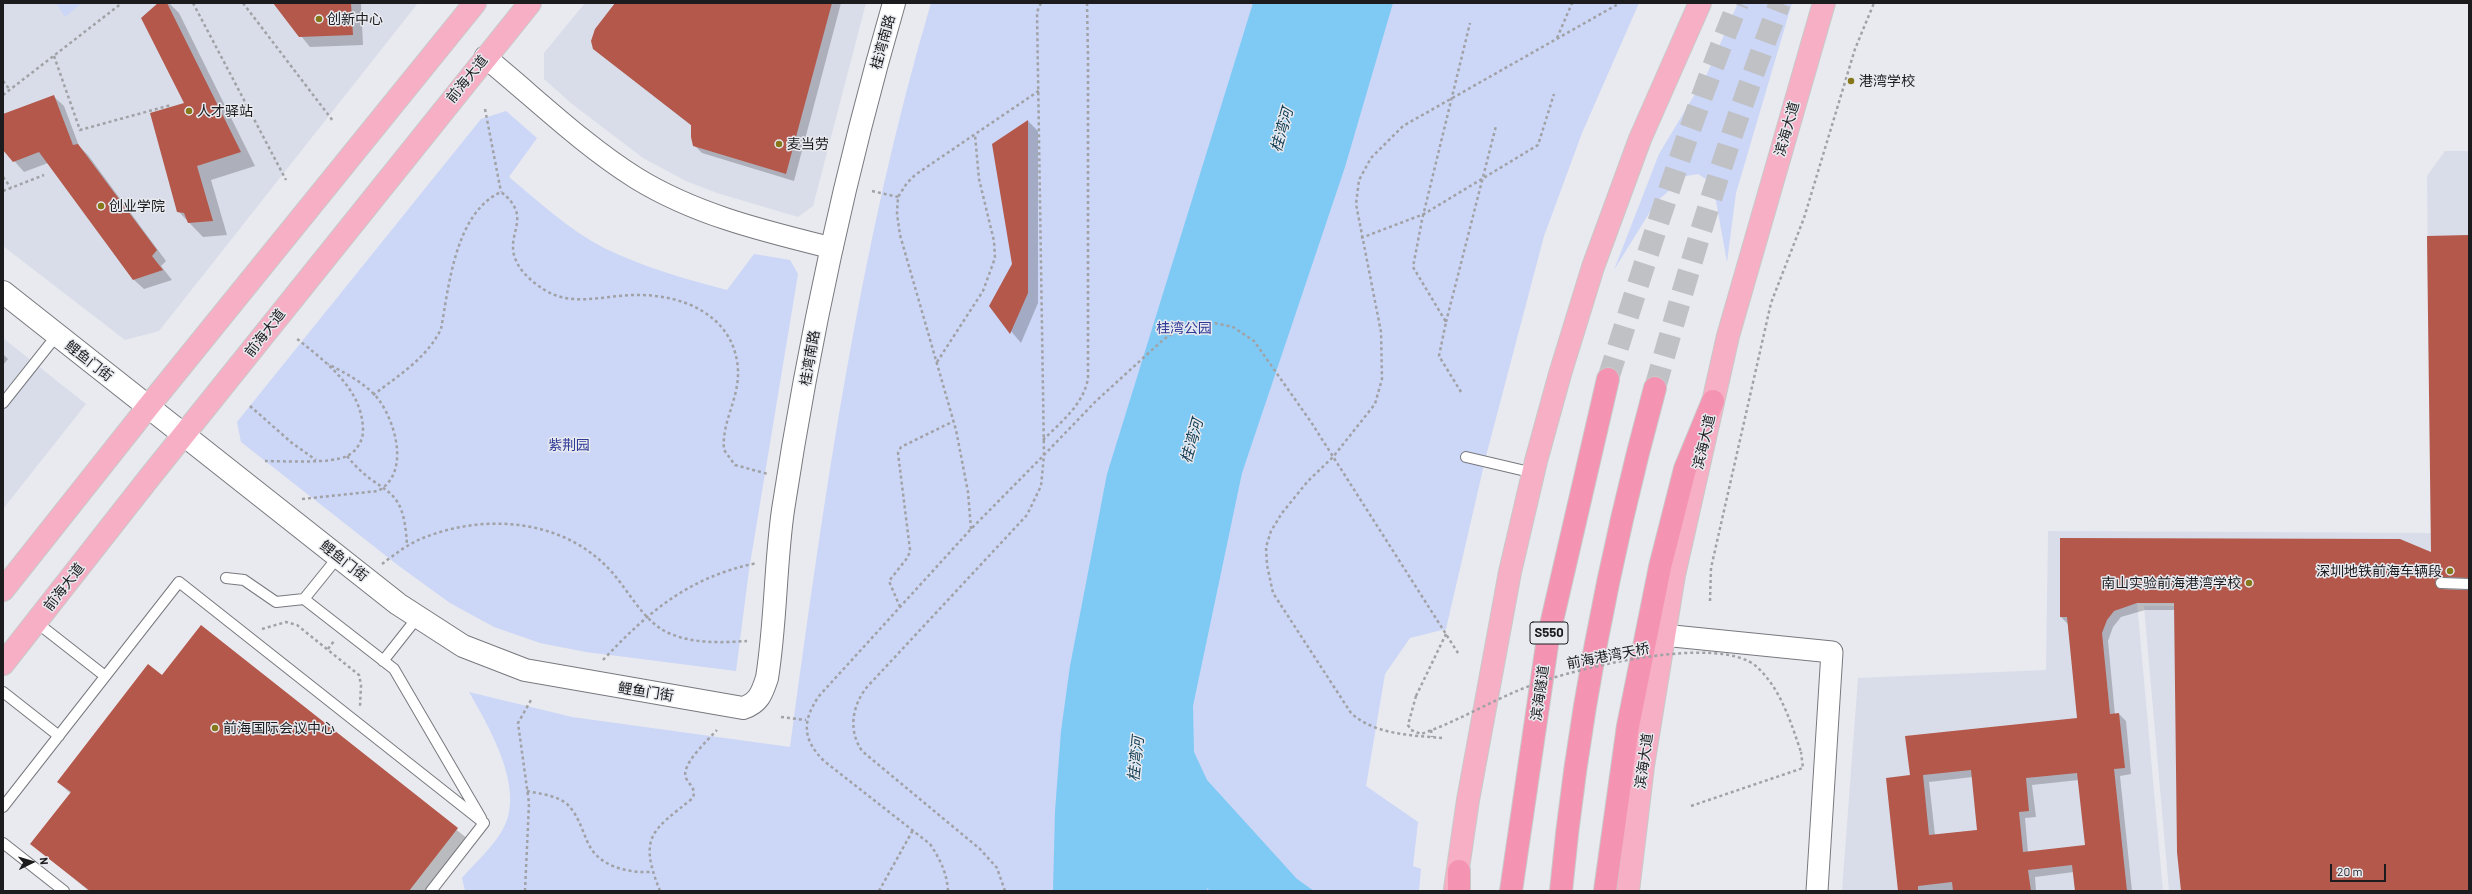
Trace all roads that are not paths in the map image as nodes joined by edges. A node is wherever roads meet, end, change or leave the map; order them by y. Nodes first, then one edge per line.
1 (475, 3) edge
2 (530, 3) edge
3 (894, 3) edge
4 (1700, 3) edge
5 (1824, 3) edge
6 (1816, 13) edge
7 (485, 57) junction
8 (832, 248) junction
9 (3, 292) edge
10 (57, 335) junction
11 (1608, 379) tunnel mouth
12 (1655, 388) tunnel mouth
13 (1713, 401) junction
14 (3, 403) edge
15 (148, 407) junction
16 (183, 435) junction
17 (1466, 457) dead end
18 (1534, 473) junction
19 (338, 557) junction
20 (226, 578) dead end
21 (2441, 583) dead end
22 (2469, 584) edge
23 (3, 590) edge
24 (304, 599) junction
25 (417, 618) junction
26 (36, 622) junction
27 (1663, 635) junction
28 (383, 660) junction
29 (3, 664) edge
30 (105, 676) junction
31 (3, 692) edge
32 (743, 708) joint
33 (59, 736) junction
34 (3, 807) edge
35 (484, 823) junction
36 (3, 843) edge
37 (1457, 884) edge
38 (436, 889) edge
39 (64, 891) edge
40 (1511, 891) edge
41 (1561, 891) edge
42 (1605, 891) edge
43 (1628, 891) edge
44 (1817, 891) edge

1 - 15 main road
2 - 7 main road, 前海大道
3 - 8 street, 桂湾南路
4 - 18 main road
5 - 6 main road, 滨海大道
6 - 13 main road, 滨海大道
7 - 8 street
7 - 16 main road, 前海大道
8 - 32 street, 桂湾南路
9 - 10 street, 鲤鱼门街
10 - 14 lane
10 - 15 street, 鲤鱼门街
11 - 40 highway, 滨海隧道 / S550
12 - 41 highway
13 - 27 main road, 滨海大道
13 - 42 highway
15 - 16 street, 鲤鱼门街
15 - 23 main road
16 - 19 street, 鲤鱼门街
16 - 26 main road, 前海大道
17 - 18 lane
18 - 37 main road
19 - 24 lane
19 - 25 street, 鲤鱼门街
20 - 24 lane
21 - 22 lane
24 - 28 lane
25 - 28 lane
25 - 32 street, 鲤鱼门街
26 - 29 main road, 前海大道
26 - 30 lane
27 - 43 main road, 滨海大道
27 - 44 street
28 - 35 lane
30 - 33 lane
30 - 35 lane
31 - 33 lane
33 - 34 lane
35 - 38 lane
36 - 39 lane

